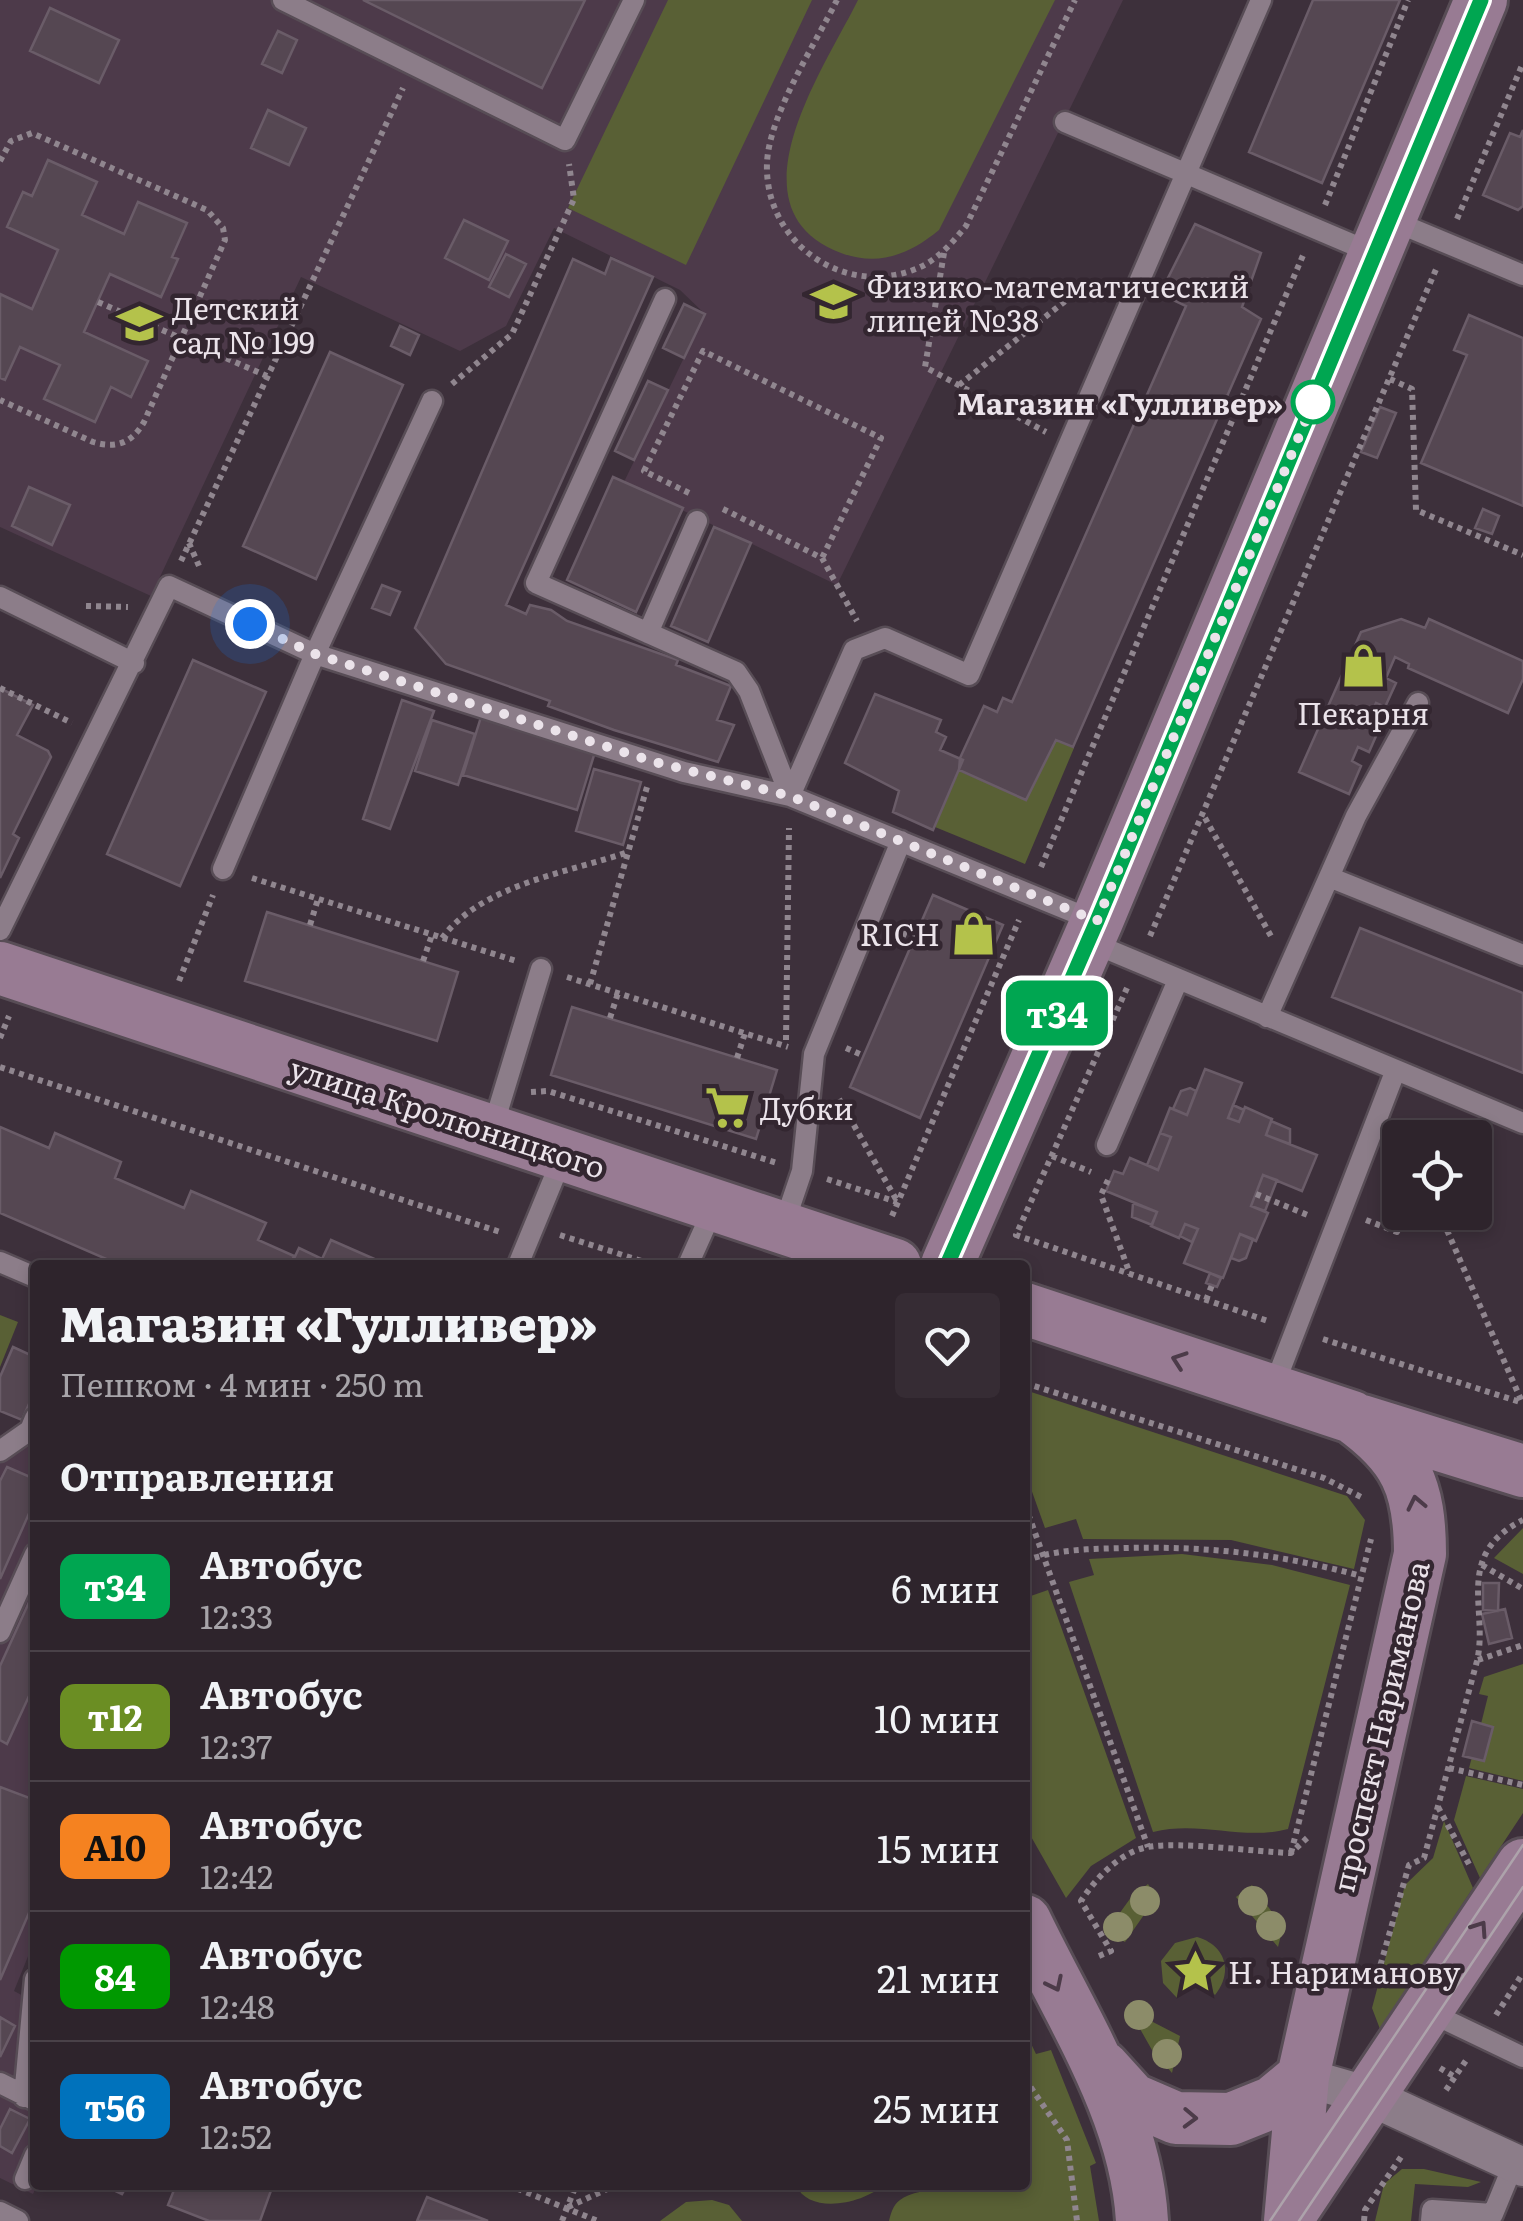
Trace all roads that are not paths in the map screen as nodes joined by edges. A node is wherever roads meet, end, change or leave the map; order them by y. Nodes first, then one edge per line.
1 (284, 0) edge
2 (634, 0) edge
3 (1260, 0) edge
4 (1481, 0) edge
5 (1065, 122) dead end
6 (1186, 173) junction
7 (1383, 236) junction
8 (1523, 276) edge
9 (665, 299) dead end
10 (432, 401) road end
11 (697, 520) dead end
12 (0, 597) edge
13 (648, 633) junction
14 (315, 654) junction
15 (134, 663) junction
16 (1418, 703) dead end
17 (790, 796) junction
18 (900, 841) junction
19 (223, 869) road end
20 (1329, 877) junction
21 (0, 930) edge
22 (1093, 931) junction
23 (1523, 955) edge
24 (0, 968) edge
25 (541, 969) road end
26 (1178, 980) junction
27 (1268, 1017) junction
28 (1395, 1072) junction
29 (1523, 1123) edge
30 (492, 1130) junction
31 (1107, 1145) dead end
32 (564, 1154) junction
33 (715, 1205) junction
34 (783, 1228) junction
35 (893, 1241) edge
36 (520, 1260) edge
37 (690, 1260) edge
38 (949, 1260) edge
39 (0, 1262) edge
40 (30, 1274) edge
41 (1030, 1310) edge
42 (1272, 1392) junction
43 (1352, 1418) junction
44 (30, 1430) edge
45 (0, 1451) edge
46 (1523, 1470) edge
47 (30, 1565) edge
48 (0, 1632) edge
49 (1523, 1865) edge
50 (1030, 1931) edge
51 (1426, 2010) junction
52 (1086, 2047) junction
53 (1523, 2057) edge
54 (1302, 2077) junction
55 (0, 2083) edge
56 (1369, 2096) junction
57 (30, 2098) edge
58 (1519, 2165) edge
59 (30, 2167) edge
60 (25, 2179) dead end
61 (0, 2212) edge
62 (1290, 2217) edge
63 (18, 2221) edge
64 (1142, 2221) edge
65 (1431, 2221) edge

1 - 2 lane
3 - 6 lane
4 - 7 main road
5 - 6 lane
6 - 7 lane
6 - 17 lane
7 - 8 lane
7 - 22 main road
9 - 13 lane
10 - 14 lane
11 - 13 lane
12 - 15 lane
13 - 17 lane
14 - 15 lane
14 - 17 lane
14 - 19 lane
15 - 21 lane
16 - 20 lane
17 - 18 lane
18 - 22 lane
18 - 34 lane
20 - 23 lane
20 - 27 lane
22 - 26 lane
22 - 38 main road
24 - 30 main road, улица Кролюницкого
25 - 30 lane
26 - 27 lane
26 - 31 lane
27 - 28 lane
28 - 29 lane
28 - 42 lane
30 - 32 main road, улица Кролюницкого
32 - 33 main road, улица Кролюницкого
32 - 36 lane
33 - 34 main road, улица Кролюницкого
33 - 37 lane
34 - 35 main road, улица Кролюницкого
39 - 40 lane
42 -> 41 main road, проспект Нариманова
42 - 43 main road, проспект Нариманова
43 - 46 main road
54 -> 43 main road, проспект Нариманова
44 - 45 lane
47 - 48 lane
51 -> 49 main road
50 -> 52 main road
51 - 53 lane
51 - 56 main road
52 -> 54 main road
52 - 64 main road
54 - 56 street
54 - 62 main road, проспект Нариманова
55 - 57 lane
56 - 58 street
56 - 62 main road
58 - 65 lane
59 - 60 lane
61 - 63 lane

